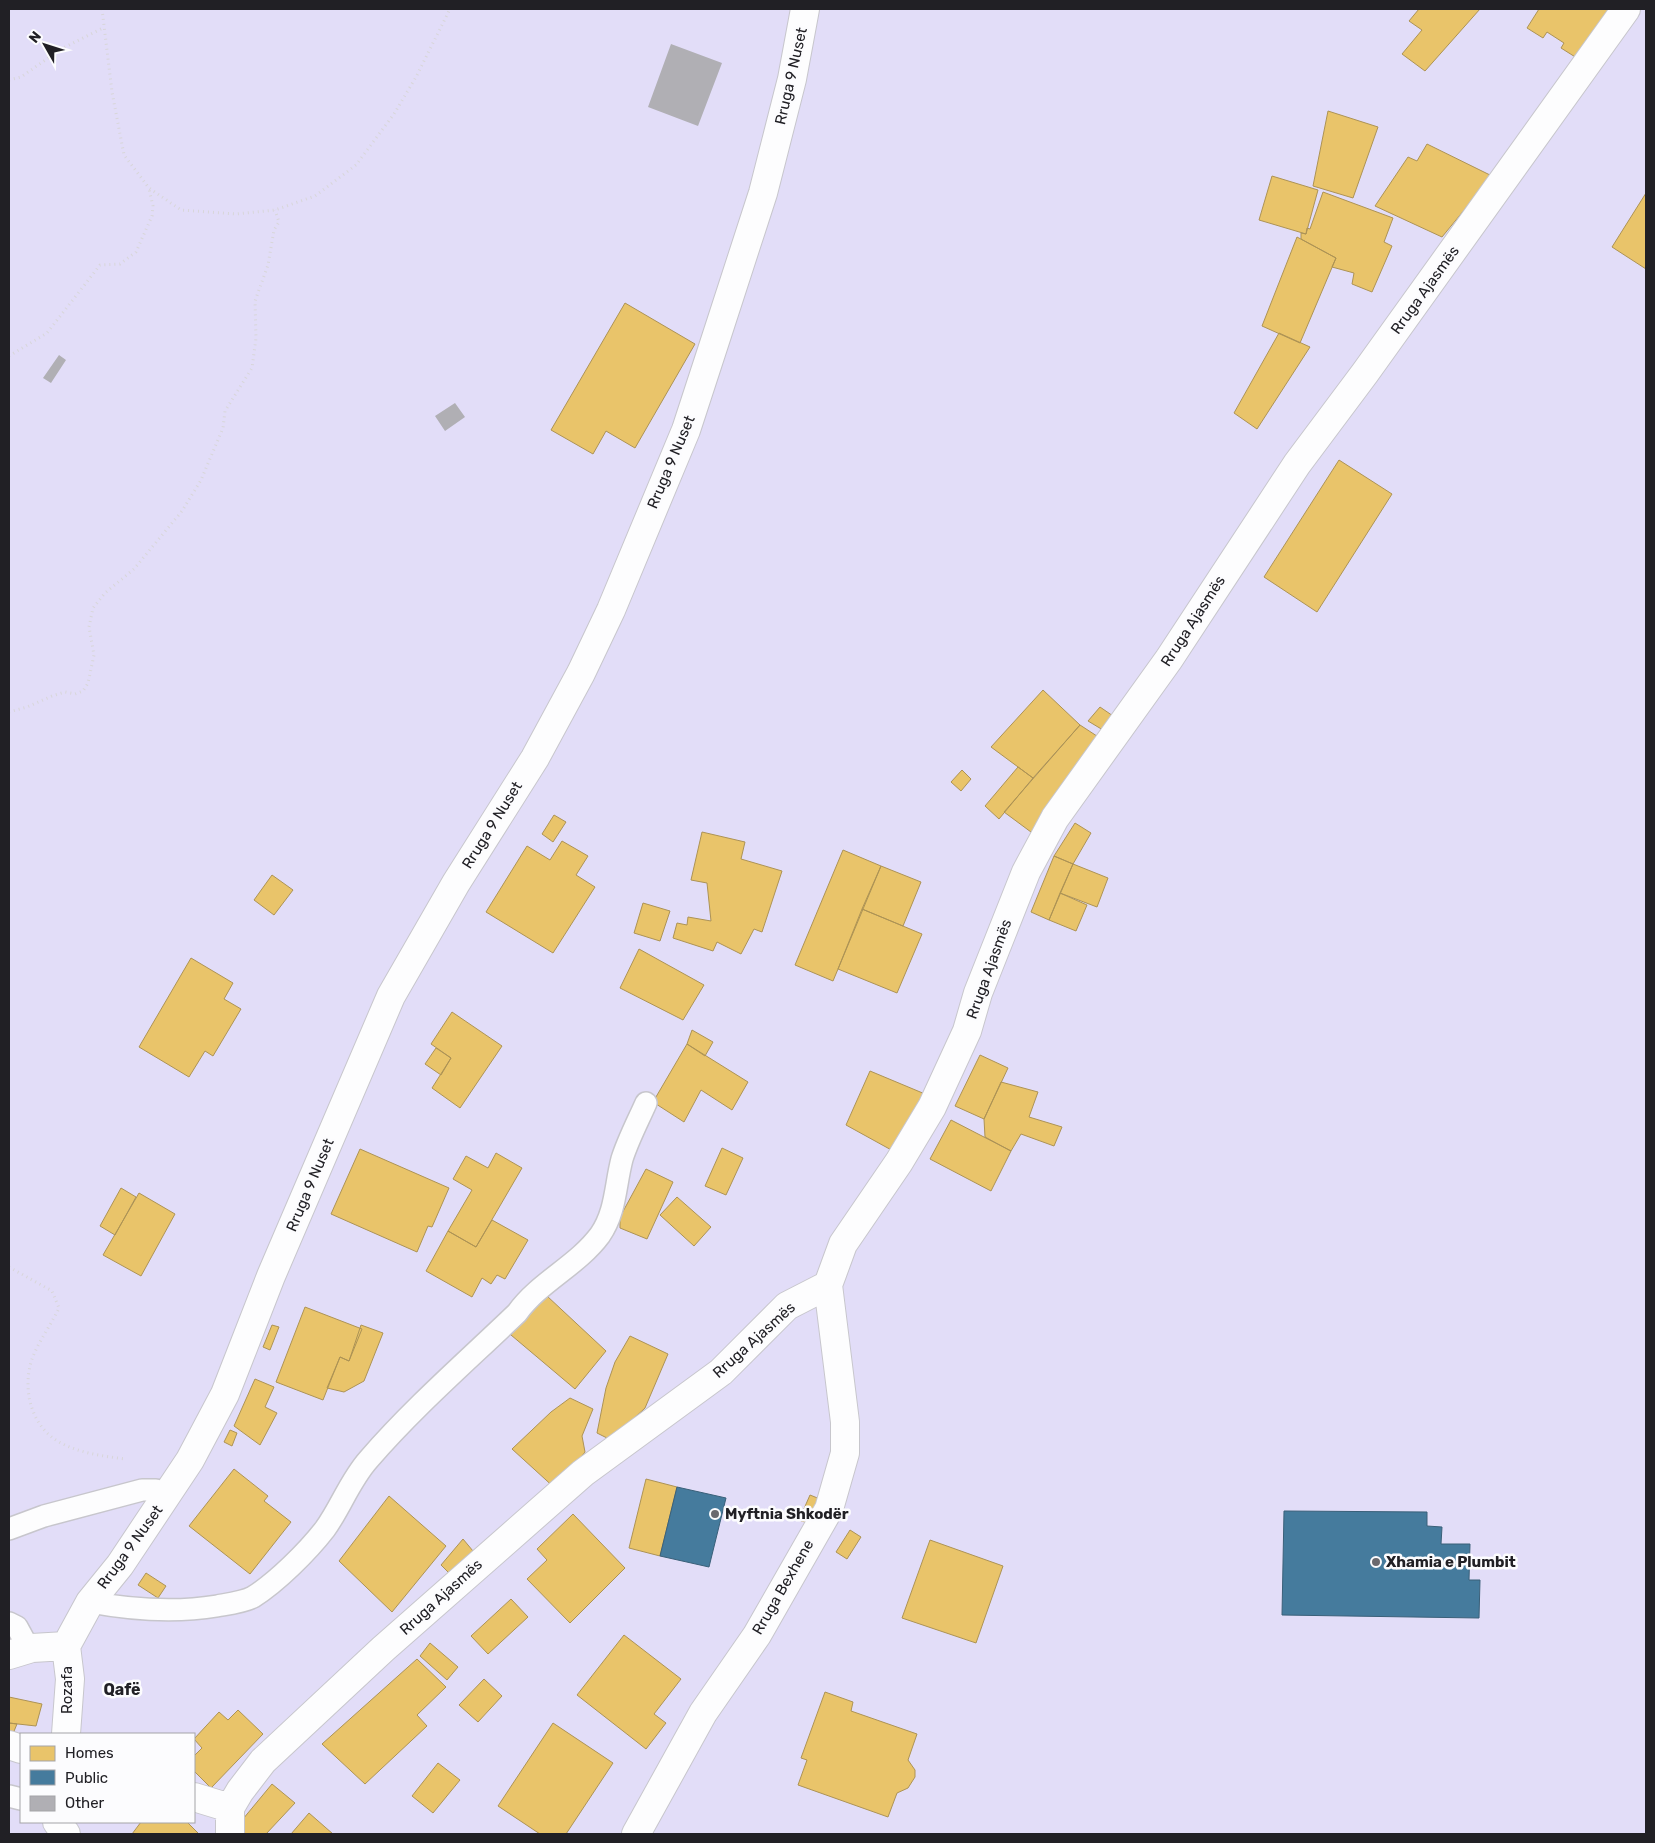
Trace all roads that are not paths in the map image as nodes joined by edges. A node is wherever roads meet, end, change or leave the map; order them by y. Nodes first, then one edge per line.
1 (805, 9) edge
2 (1626, 9) edge
3 (646, 1103) dead end
4 (828, 1285) junction
5 (166, 1497) junction
6 (9, 1530) edge
7 (90, 1602) junction
8 (9, 1622) edge
9 (66, 1646) junction
10 (19, 1652) edge
11 (66, 1732) edge
12 (195, 1798) edge
13 (230, 1821) edge
14 (58, 1823) edge
15 (66, 1834) edge
16 (636, 1834) edge

1 - 5 street, Rruga 9 Nuset
2 - 4 street, Rruga Ajasmës
3 - 7 lane, Rruga 9 Nuset
4 - 13 street, Rruga Ajasmës
4 - 16 street, Rruga Bexhene
5 - 6 lane
5 - 7 street, Rruga 9 Nuset
7 - 9 street, Rruga 9 Nuset
8 - 10 lane
9 - 10 street
9 - 11 street, Rozafa
12 - 13 street
14 - 15 street

